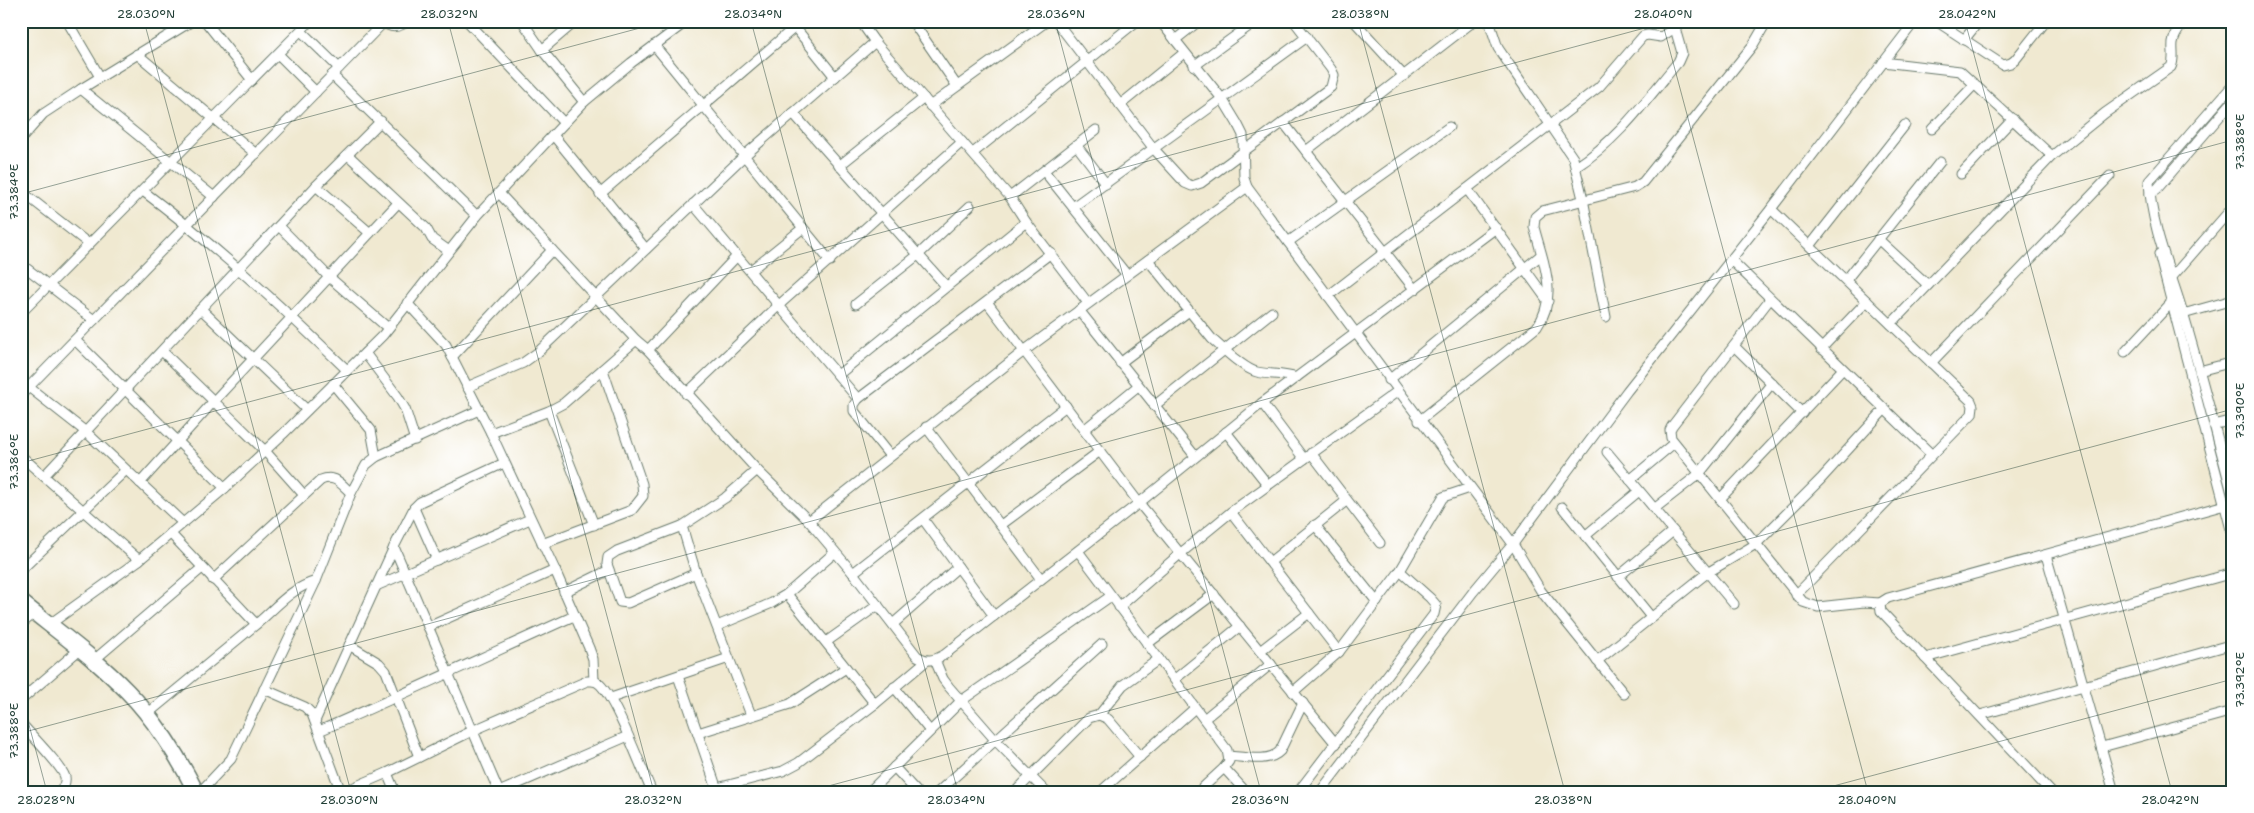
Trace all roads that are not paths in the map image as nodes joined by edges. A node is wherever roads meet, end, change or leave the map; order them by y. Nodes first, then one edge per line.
1 (192, 21) edge
2 (206, 21) edge
3 (310, 21) edge
4 (408, 21) edge
5 (466, 21) edge
6 (522, 21) edge
7 (576, 21) edge
8 (687, 21) edge
9 (860, 21) edge
10 (912, 21) edge
11 (1046, 21) edge
12 (1056, 21) edge
13 (1137, 21) edge
14 (1160, 21) edge
15 (1199, 21) edge
16 (1256, 21) edge
17 (1294, 21) edge
18 (1354, 21) edge
19 (1474, 21) edge
20 (1489, 21) edge
21 (1767, 21) edge
22 (1915, 21) edge
23 (1936, 21) edge
24 (1979, 21) edge
25 (2046, 21) edge
26 (2185, 21) edge
27 (382, 22) edge
28 (72, 23) edge
29 (792, 24) edge
30 (1676, 24) edge
31 (301, 31) junction
32 (1307, 37) junction
33 (1175, 40) junction
34 (1964, 40) junction
35 (875, 42) junction
36 (654, 46) junction
37 (542, 50) junction
38 (1184, 53) junction
39 (137, 54) junction
40 (278, 54) junction
41 (1883, 62) junction
42 (1088, 63) junction
43 (1194, 66) junction
44 (336, 71) junction
45 (1404, 76) junction
46 (100, 77) junction
47 (835, 77) junction
48 (252, 80) junction
49 (1974, 84) junction
50 (2233, 85) edge
51 (957, 86) junction
52 (81, 89) junction
53 (316, 92) junction
54 (924, 98) junction
55 (1223, 100) junction
56 (2233, 101) edge
57 (584, 102) junction
58 (1120, 105) junction
59 (704, 106) junction
60 (930, 106) junction
61 (793, 113) junction
62 (214, 119) junction
63 (2013, 120) junction
64 (380, 122) junction
65 (1283, 122) junction
66 (564, 123) junction
67 (1549, 125) junction
68 (1905, 126) dead end
69 (1449, 127) dead end
70 (1932, 129) dead end
71 (1096, 130) dead end
72 (553, 135) junction
73 (21, 139) edge
74 (962, 142) junction
75 (1076, 146) junction
76 (1154, 149) junction
77 (1244, 150) junction
78 (1306, 151) junction
79 (973, 153) junction
80 (256, 154) junction
81 (348, 154) junction
82 (744, 156) junction
83 (2052, 156) junction
84 (1940, 162) dead end
85 (170, 164) junction
86 (839, 166) junction
87 (1576, 167) junction
88 (1044, 171) junction
89 (1961, 174) dead end
90 (2110, 176) dead end
91 (1106, 184) junction
92 (316, 186) junction
93 (1248, 187) junction
94 (1467, 189) junction
95 (21, 191) edge
96 (143, 191) junction
97 (499, 193) junction
98 (600, 194) junction
99 (2150, 194) junction
100 (214, 197) junction
101 (1010, 197) junction
102 (1583, 199) junction
103 (1345, 201) junction
104 (398, 202) junction
105 (693, 204) junction
106 (970, 206) dead end
107 (2233, 207) edge
108 (1073, 208) junction
109 (1772, 209) junction
110 (882, 214) junction
111 (477, 216) junction
112 (1026, 222) junction
113 (188, 225) junction
114 (279, 226) junction
115 (803, 228) junction
116 (1496, 228) junction
117 (370, 233) junction
118 (1878, 239) junction
119 (1288, 242) junction
120 (2160, 242) junction
121 (90, 244) junction
122 (1810, 246) junction
123 (646, 249) junction
124 (552, 250) junction
125 (449, 251) junction
126 (1386, 252) junction
127 (1050, 253) junction
128 (1541, 254) junction
129 (918, 255) junction
130 (737, 256) junction
131 (1148, 260) junction
132 (1731, 260) junction
133 (830, 261) junction
134 (21, 264) edge
135 (239, 268) junction
136 (1524, 268) junction
137 (751, 270) junction
138 (1127, 275) junction
139 (329, 277) junction
140 (2172, 278) junction
141 (1846, 280) junction
142 (49, 285) junction
143 (1928, 285) junction
144 (946, 286) junction
145 (1415, 290) junction
146 (1328, 296) junction
147 (597, 298) junction
148 (1770, 299) junction
149 (2233, 300) edge
150 (1548, 301) junction
151 (1867, 301) junction
152 (987, 302) junction
153 (2171, 302) junction
154 (407, 303) junction
155 (1088, 303) junction
156 (856, 304) dead end
157 (780, 306) junction
158 (201, 309) junction
159 (1079, 310) junction
160 (1189, 311) junction
161 (1272, 312) dead end
162 (21, 313) edge
163 (2183, 314) junction
164 (1606, 316) dead end
165 (292, 317) junction
166 (94, 320) junction
167 (1891, 324) junction
168 (388, 328) junction
169 (1356, 334) junction
170 (74, 340) junction
171 (636, 340) junction
172 (1734, 346) junction
173 (1224, 349) junction
174 (1821, 349) junction
175 (648, 350) junction
176 (162, 351) junction
177 (1024, 351) junction
178 (2125, 352) dead end
179 (365, 353) junction
180 (452, 357) junction
181 (253, 359) junction
182 (2233, 362) edge
183 (1120, 363) junction
184 (1931, 363) junction
185 (347, 370) junction
186 (602, 370) junction
187 (1842, 370) junction
188 (2199, 371) junction
189 (838, 375) junction
190 (1296, 378) junction
191 (1389, 380) junction
192 (1772, 383) junction
193 (25, 384) edge
194 (333, 384) junction
195 (1138, 386) junction
196 (467, 387) junction
197 (125, 390) junction
198 (1398, 392) junction
199 (686, 394) junction
200 (21, 395) edge
201 (858, 399) junction
202 (213, 402) junction
203 (1262, 403) junction
204 (1066, 406) junction
205 (1154, 406) junction
206 (307, 410) junction
207 (479, 410) junction
208 (1884, 410) junction
209 (549, 411) junction
210 (1802, 413) junction
211 (2233, 420) edge
212 (1420, 421) junction
213 (2214, 425) junction
214 (926, 427) junction
215 (1084, 430) junction
216 (86, 432) junction
217 (1226, 432) junction
218 (491, 433) junction
219 (415, 440) junction
220 (178, 442) junction
221 (1674, 442) junction
222 (1100, 450) junction
223 (264, 451) junction
224 (1607, 452) dead end
225 (1931, 454) junction
226 (21, 456) edge
227 (890, 456) junction
228 (1195, 456) junction
229 (1307, 456) junction
230 (376, 457) junction
231 (504, 462) junction
232 (126, 470) junction
233 (757, 470) junction
234 (2230, 473) edge
235 (1699, 474) junction
236 (44, 476) junction
237 (1630, 480) junction
238 (140, 483) junction
239 (969, 483) junction
240 (1268, 485) junction
241 (225, 488) junction
242 (1470, 488) junction
243 (1639, 491) junction
244 (351, 494) junction
245 (304, 495) junction
246 (2233, 497) edge
247 (1720, 500) junction
248 (1346, 501) junction
249 (1139, 503) junction
250 (2224, 505) junction
251 (1562, 507) dead end
252 (414, 508) junction
253 (1654, 508) junction
254 (84, 511) junction
255 (1232, 512) junction
256 (530, 519) junction
257 (923, 519) junction
258 (809, 521) junction
259 (183, 523) junction
260 (594, 525) junction
261 (1001, 525) junction
262 (1315, 525) junction
263 (682, 526) junction
264 (1673, 531) junction
265 (170, 533) junction
266 (1585, 536) junction
267 (2233, 537) edge
268 (1380, 543) dead end
269 (542, 544) junction
270 (1513, 544) junction
271 (1756, 544) junction
272 (394, 547) junction
273 (1078, 551) junction
274 (834, 553) junction
275 (1180, 553) junction
276 (2046, 555) junction
277 (139, 560) junction
278 (437, 560) junction
279 (1270, 562) junction
280 (958, 567) junction
281 (202, 568) junction
282 (21, 570) edge
283 (555, 570) junction
284 (609, 570) junction
285 (1400, 571) junction
286 (696, 573) junction
287 (853, 573) junction
288 (1707, 573) junction
289 (2233, 573) edge
290 (405, 574) junction
291 (1618, 577) junction
292 (1042, 579) junction
293 (213, 580) junction
294 (316, 581) junction
295 (376, 586) junction
296 (564, 592) junction
297 (787, 594) junction
298 (1214, 594) junction
299 (1796, 595) junction
300 (1111, 596) junction
301 (21, 602) edge
302 (1377, 602) junction
303 (1880, 603) junction
304 (1734, 604) dead end
305 (878, 605) junction
306 (1119, 607) junction
307 (35, 613) junction
308 (1309, 613) junction
309 (574, 616) junction
310 (994, 616) junction
311 (1651, 617) junction
312 (2065, 620) junction
313 (21, 624) edge
314 (50, 624) junction
315 (256, 624) junction
316 (893, 624) junction
317 (717, 626) junction
318 (1240, 626) junction
319 (428, 627) junction
320 (826, 642) junction
321 (1102, 644) dead end
322 (1147, 644) junction
323 (2233, 644) edge
324 (349, 645) junction
325 (80, 649) junction
326 (1260, 651) junction
327 (1339, 652) junction
328 (729, 658) junction
329 (1925, 658) junction
330 (1159, 659) junction
331 (930, 660) junction
332 (93, 661) junction
333 (1597, 661) junction
334 (1271, 664) junction
335 (846, 668) junction
336 (447, 672) junction
337 (678, 676) junction
338 (1174, 679) junction
339 (594, 681) junction
340 (2084, 686) junction
341 (894, 687) junction
342 (264, 689) junction
343 (1293, 692) junction
344 (1624, 694) dead end
345 (397, 698) junction
346 (611, 698) junction
347 (21, 700) edge
348 (961, 701) junction
349 (1303, 703) junction
350 (875, 704) junction
351 (1195, 708) junction
352 (2233, 711) edge
353 (146, 715) junction
354 (1099, 715) junction
355 (1980, 715) junction
356 (751, 716) junction
357 (1204, 719) junction
358 (315, 720) junction
359 (21, 723) edge
360 (319, 731) junction
361 (472, 731) junction
362 (930, 731) junction
363 (698, 733) junction
364 (628, 736) junction
365 (996, 741) junction
366 (1336, 744) junction
367 (2102, 747) junction
368 (1230, 756) junction
369 (419, 757) junction
370 (1140, 757) junction
371 (894, 767) junction
372 (1224, 768) junction
373 (386, 773) junction
374 (1031, 776) junction
375 (717, 790) edge
376 (649, 791) edge
377 (60, 792) edge
378 (198, 792) edge
379 (342, 792) edge
380 (395, 792) edge
381 (499, 792) edge
382 (869, 792) edge
383 (918, 792) edge
384 (938, 792) edge
385 (1015, 792) edge
386 (1046, 792) edge
387 (1100, 792) edge
388 (1198, 792) edge
389 (1246, 792) edge
390 (1298, 792) edge
391 (1320, 792) edge
392 (2051, 792) edge
393 (2114, 792) edge

1 - 39 street
2 - 48 street
3 - 31 street
4 - 27 street
5 - 66 street
6 - 37 street
7 - 37 street
8 - 36 street
9 - 35 street
10 - 51 street
11 - 51 street
12 - 42 street
13 - 42 street
14 - 33 street
15 - 33 street
16 - 43 street
17 - 32 street
18 - 45 street
19 - 45 street
20 - 67 street
21 - 102 street
22 - 41 street
23 - 34 street
24 - 34 street
25 - 34 street
26 - 83 street
27 - 44 street
28 - 46 street
29 - 47 street
29 - 59 street
30 - 67 street
30 - 87 street
31 - 40 street
31 - 44 street
32 - 55 street
32 - 65 street
33 - 38 street
35 - 47 street
35 - 54 street
36 - 57 street
36 - 59 street
37 - 57 street
38 - 43 street
38 - 58 street
39 - 46 street
39 - 62 street
40 - 48 street
40 - 53 street
41 - 49 street
41 - 109 street
42 - 58 street
42 - 79 street
43 - 55 street
44 - 53 street
44 - 64 street
45 - 78 street
46 - 52 street
47 - 61 street
48 - 62 street
49 - 63 street
49 - 70 street
50 - 99 street
51 - 60 street
52 - 73 street
52 - 85 street
53 - 80 street
54 - 60 street
54 - 86 street
55 - 76 street
55 - 77 street
56 - 99 street
57 - 66 street
58 - 76 street
59 - 82 street
59 - 98 street
60 - 74 street
61 - 82 street
61 - 86 street
62 - 80 street
62 - 85 street
63 - 83 street
63 - 89 street
64 - 81 street
64 - 111 street
65 - 77 street
65 - 78 street
66 - 72 street
67 - 87 street
67 - 94 street
68 - 122 street
69 - 103 street
71 - 75 street
72 - 97 street
72 - 98 street
74 - 79 street
74 - 110 street
75 - 88 street
75 - 91 street
76 - 77 street
76 - 91 street
77 - 93 street
78 - 103 street
79 - 101 street
80 - 100 street
81 - 92 street
81 - 104 street
82 - 105 street
82 - 115 street
83 - 143 street
84 - 118 street
85 - 96 street
85 - 100 street
86 - 110 street
87 - 102 street
88 - 101 street
88 - 108 street
90 - 184 street
91 - 108 street
92 - 114 street
92 - 117 street
93 - 119 street
93 - 131 street
94 - 116 street
94 - 126 street
95 - 121 street
96 - 113 street
96 - 121 street
97 - 111 street
97 - 124 street
98 - 123 street
99 - 120 street
100 - 113 street
101 - 112 street
102 - 128 street
102 - 164 street
103 - 119 street
103 - 126 street
104 - 117 street
104 - 125 street
105 - 123 street
105 - 130 street
106 - 129 street
107 - 140 street
108 - 138 street
109 - 122 street
109 - 132 street
110 - 129 street
110 - 133 street
111 - 125 street
112 - 127 street
112 - 144 street
113 - 135 street
113 - 166 street
114 - 135 street
114 - 139 street
115 - 133 street
115 - 137 street
116 - 136 street
116 - 145 street
117 - 139 street
118 - 141 street
118 - 143 street
119 - 146 street
120 - 140 street
120 - 153 street
121 - 142 street
122 - 141 street
123 - 147 street
124 - 147 street
124 - 180 street
125 - 154 street
126 - 145 street
126 - 146 street
127 - 152 street
127 - 155 street
128 - 136 street
128 - 150 street
129 - 144 street
129 - 156 street
130 - 137 street
130 - 175 street
131 - 138 street
131 - 160 street
132 - 148 street
132 - 270 street
133 - 157 street
134 - 142 street
135 - 158 street
135 - 165 street
136 - 150 street
136 - 191 street
137 - 157 street
138 - 155 street
139 - 165 street
139 - 168 street
140 - 163 street
141 - 151 street
142 - 162 street
142 - 166 street
143 - 167 street
144 - 189 street
145 - 169 street
146 - 169 street
147 - 171 street
147 - 196 street
148 - 172 street
148 - 174 street
149 - 163 street
150 - 212 street
151 - 167 street
151 - 174 street
152 - 177 street
152 - 201 street
153 - 178 street
153 - 250 street
154 - 168 street
154 - 180 street
155 - 159 street
157 - 189 street
157 - 199 street
158 - 176 street
158 - 181 street
159 - 177 street
159 - 183 street
160 - 173 street
160 - 183 street
161 - 173 street
163 - 188 street
165 - 181 street
165 - 185 street
166 - 170 street
167 - 184 street
168 - 179 street
169 - 190 street
169 - 191 street
170 - 193 street
170 - 197 street
171 - 175 street
171 - 186 street
172 - 192 street
172 - 221 street
173 - 190 street
173 - 205 street
174 - 187 street
175 - 199 street
176 - 197 street
176 - 202 street
177 - 204 street
177 - 214 street
179 - 185 street
179 - 219 street
180 - 196 street
181 - 202 street
181 - 206 street
182 - 188 street
183 - 195 street
184 - 225 street
185 - 194 street
186 - 209 street
186 - 260 street
187 - 208 street
187 - 210 street
188 - 213 street
189 - 201 street
190 - 203 street
191 - 198 street
192 - 210 street
192 - 235 street
193 - 200 street
193 - 216 street
194 - 206 street
194 - 230 street
195 - 205 street
195 - 215 street
196 - 207 street
197 - 216 street
197 - 220 street
198 - 212 street
198 - 229 street
199 - 233 street
201 - 227 street
202 - 220 street
202 - 223 street
203 - 217 street
203 - 229 street
204 - 215 street
204 - 239 street
205 - 228 street
206 - 223 street
207 - 218 street
207 - 219 street
208 - 225 street
208 - 271 street
209 - 218 street
209 - 260 street
210 - 247 street
211 - 213 street
212 - 242 street
213 - 234 street
214 - 227 street
214 - 239 street
215 - 222 street
216 - 232 street
216 - 236 street
217 - 228 street
217 - 240 street
218 - 231 street
219 - 230 street
220 - 238 street
220 - 241 street
221 - 235 street
221 - 237 street
222 - 249 street
222 - 261 street
223 - 241 street
223 - 245 street
224 - 237 street
225 - 299 street
226 - 236 street
227 - 258 street
228 - 249 street
229 - 240 street
229 - 248 street
230 - 244 street
231 - 252 street
231 - 256 street
232 - 238 street
232 - 254 street
233 - 258 street
233 - 263 street
234 - 246 street
235 - 247 street
235 - 253 street
236 - 254 street
237 - 243 street
238 - 259 street
239 - 257 street
239 - 261 street
240 - 255 street
241 - 259 street
242 - 270 street
242 - 285 street
243 - 253 street
243 - 266 street
244 - 245 street
244 - 294 street
245 - 293 street
247 - 271 street
248 - 262 street
248 - 268 street
249 - 273 street
249 - 275 street
250 - 267 street
250 - 276 street
251 - 266 street
252 - 272 street
252 - 278 street
253 - 264 street
254 - 277 street
254 - 282 street
255 - 275 street
255 - 279 street
256 - 269 street
256 - 278 street
257 - 280 street
257 - 287 street
258 - 274 street
259 - 265 street
260 - 269 street
261 - 292 street
262 - 279 street
262 - 302 street
263 - 284 street
263 - 286 street
264 - 288 street
264 - 291 street
265 - 277 street
265 - 281 street
266 - 291 street
269 - 283 street
270 - 333 street
270 - 391 street
271 - 288 street
271 - 299 street
272 - 290 street
272 - 295 street
273 - 292 street
273 - 300 street
274 - 287 street
274 - 297 street
275 - 298 street
275 - 306 street
276 - 303 street
276 - 312 street
277 - 314 street
278 - 290 street
279 - 308 street
280 - 310 street
280 - 316 street
281 - 293 street
281 - 332 street
283 - 296 street
283 - 319 street
284 - 286 street
284 - 296 street
285 - 302 street
285 - 366 street
286 - 317 street
287 - 305 street
288 - 304 street
288 - 311 street
289 - 312 street
290 - 295 street
290 - 319 street
291 - 311 street
292 - 310 street
293 - 315 street
294 - 315 street
294 - 342 street
295 - 324 street
296 - 309 street
297 - 317 street
297 - 320 street
298 - 318 street
298 - 322 street
299 - 303 street
300 - 306 street
300 - 348 street
301 - 307 main road
302 - 327 street
303 - 329 street
305 - 316 street
305 - 320 street
306 - 322 street
307 - 313 street
307 - 314 main road
308 - 326 street
308 - 327 street
309 - 336 street
309 - 339 street
310 - 331 street
311 - 333 street
312 - 329 street
312 - 340 street
314 - 325 main road
315 - 353 street
316 - 331 street
317 - 328 street
318 - 326 street
318 - 338 street
319 - 336 street
320 - 335 street
321 - 365 street
322 - 330 street
323 - 340 street
324 - 345 street
324 - 358 street
325 - 332 main road
325 - 347 street
326 - 334 street
327 - 343 street
328 - 337 street
328 - 356 street
329 - 355 street
330 - 338 street
330 - 354 street
331 - 341 street
331 - 348 street
332 - 353 main road
333 - 344 street
334 - 343 street
334 - 357 street
335 - 350 street
335 - 356 street
336 - 345 street
336 - 361 street
337 - 346 street
337 - 363 street
338 - 351 street
339 - 346 street
339 - 361 street
340 - 355 street
340 - 367 street
341 - 350 street
341 - 362 street
342 - 358 street
342 - 378 street
343 - 349 street
345 - 360 street
345 - 369 street
346 - 364 street
348 - 362 street
348 - 365 street
349 - 366 street
349 - 368 street
350 - 375 street
351 - 357 street
351 - 370 street
352 - 367 street
353 - 378 main road
354 - 370 street
354 - 374 street
355 - 392 street
356 - 363 street
357 - 368 street
358 - 360 street
359 - 377 street
360 - 379 street
361 - 369 street
361 - 381 street
362 - 371 street
363 - 375 street
364 - 376 street
364 - 381 street
365 - 374 street
365 - 384 street
366 - 390 street
367 - 393 street
368 - 372 street
369 - 373 street
370 - 387 street
371 - 382 street
371 - 383 street
372 - 388 street
372 - 389 street
373 - 379 street
373 - 380 street
374 - 385 street
374 - 386 street

